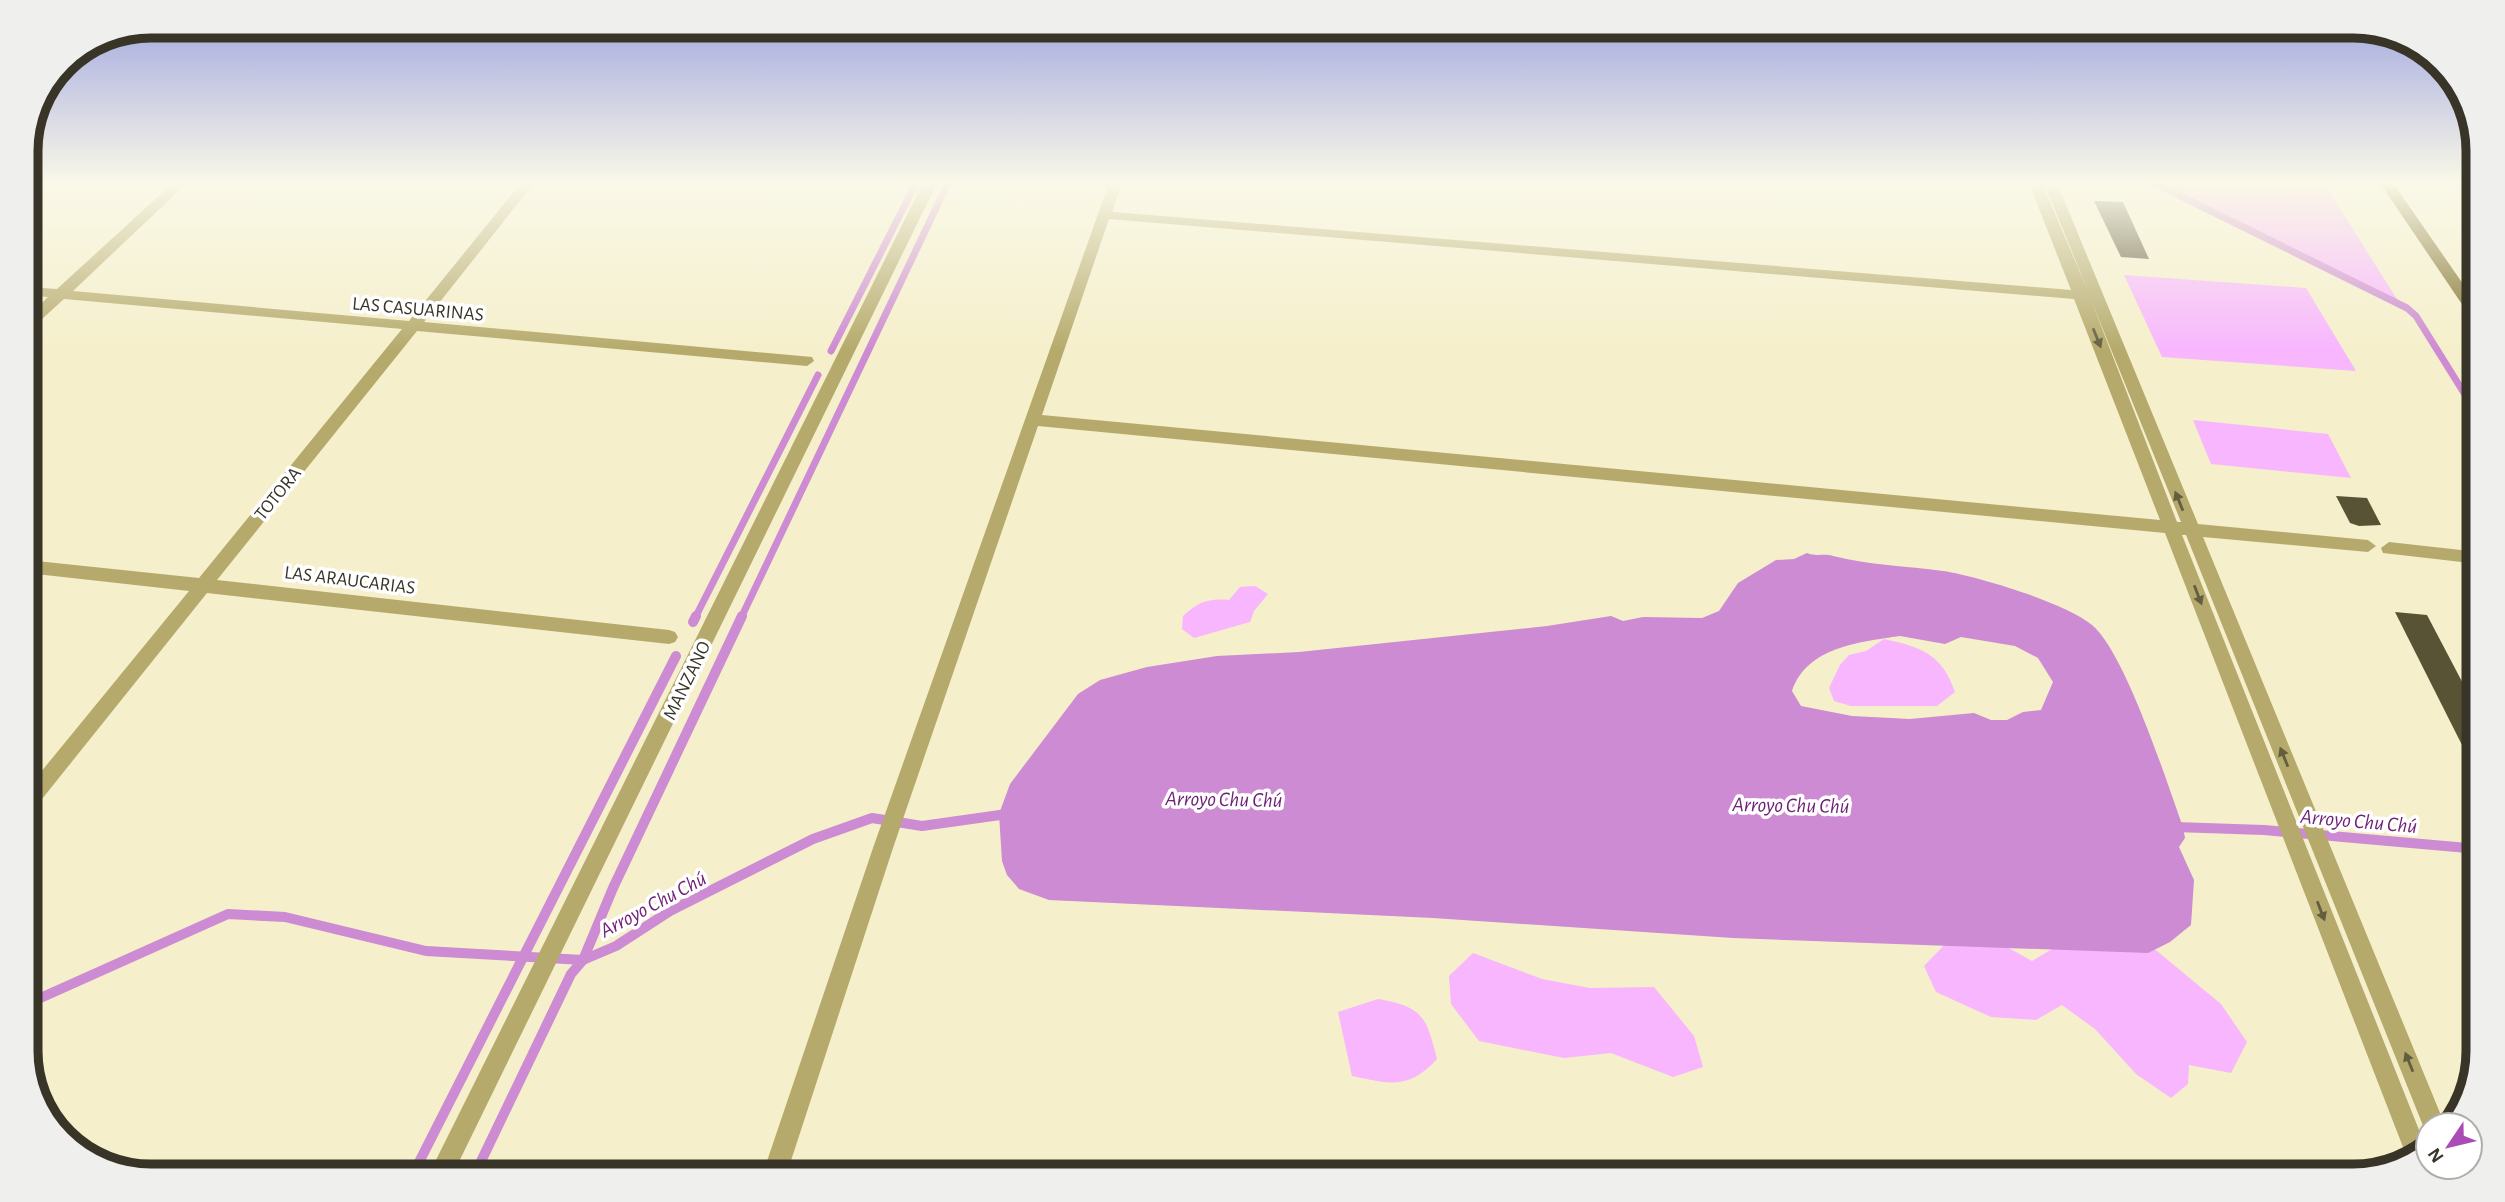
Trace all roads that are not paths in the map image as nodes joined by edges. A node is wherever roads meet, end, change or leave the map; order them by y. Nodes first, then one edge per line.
1 (119, 239) edge
2 (483, 239) edge
3 (902, 239) edge
4 (1096, 239) edge
5 (1398, 239) edge
6 (2058, 239) edge
7 (2074, 239) edge
8 (2425, 239) edge
9 (39, 292) edge
10 (60, 294) junction
11 (2080, 295) junction
12 (2097, 296) junction
13 (2466, 300) edge
14 (39, 313) edge
15 (412, 327) junction
16 (807, 361) dead end
17 (1032, 420) junction
18 (2172, 528) junction
19 (2190, 528) junction
20 (2368, 546) dead end
21 (2389, 548) dead end
22 (2466, 557) edge
23 (39, 567) edge
24 (203, 584) junction
25 (669, 637) dead end
26 (39, 788) edge
27 (2428, 1111) edge
28 (2414, 1145) edge
29 (446, 1164) edge
30 (778, 1164) edge

1 - 10 street
2 - 15 street, TOTORA
3 - 29 street, MANZANO
4 - 17 street
5 - 11 street
6 - 11 street
7 - 12 street
8 - 13 main road
9 - 10 street, LAS CASUARINAS
10 - 14 street
10 - 15 street, LAS CASUARINAS
11 - 12 street
11 -> 18 street
19 -> 12 street
15 - 16 street, LAS CASUARINAS
15 - 24 street, TOTORA
17 - 18 street
17 - 30 street
18 - 19 street
18 -> 28 street
19 - 20 street
27 -> 19 street
21 - 22 street
23 - 24 street, LAS ARAUCARIAS
24 - 25 street, LAS ARAUCARIAS
24 - 26 street, TOTORA

